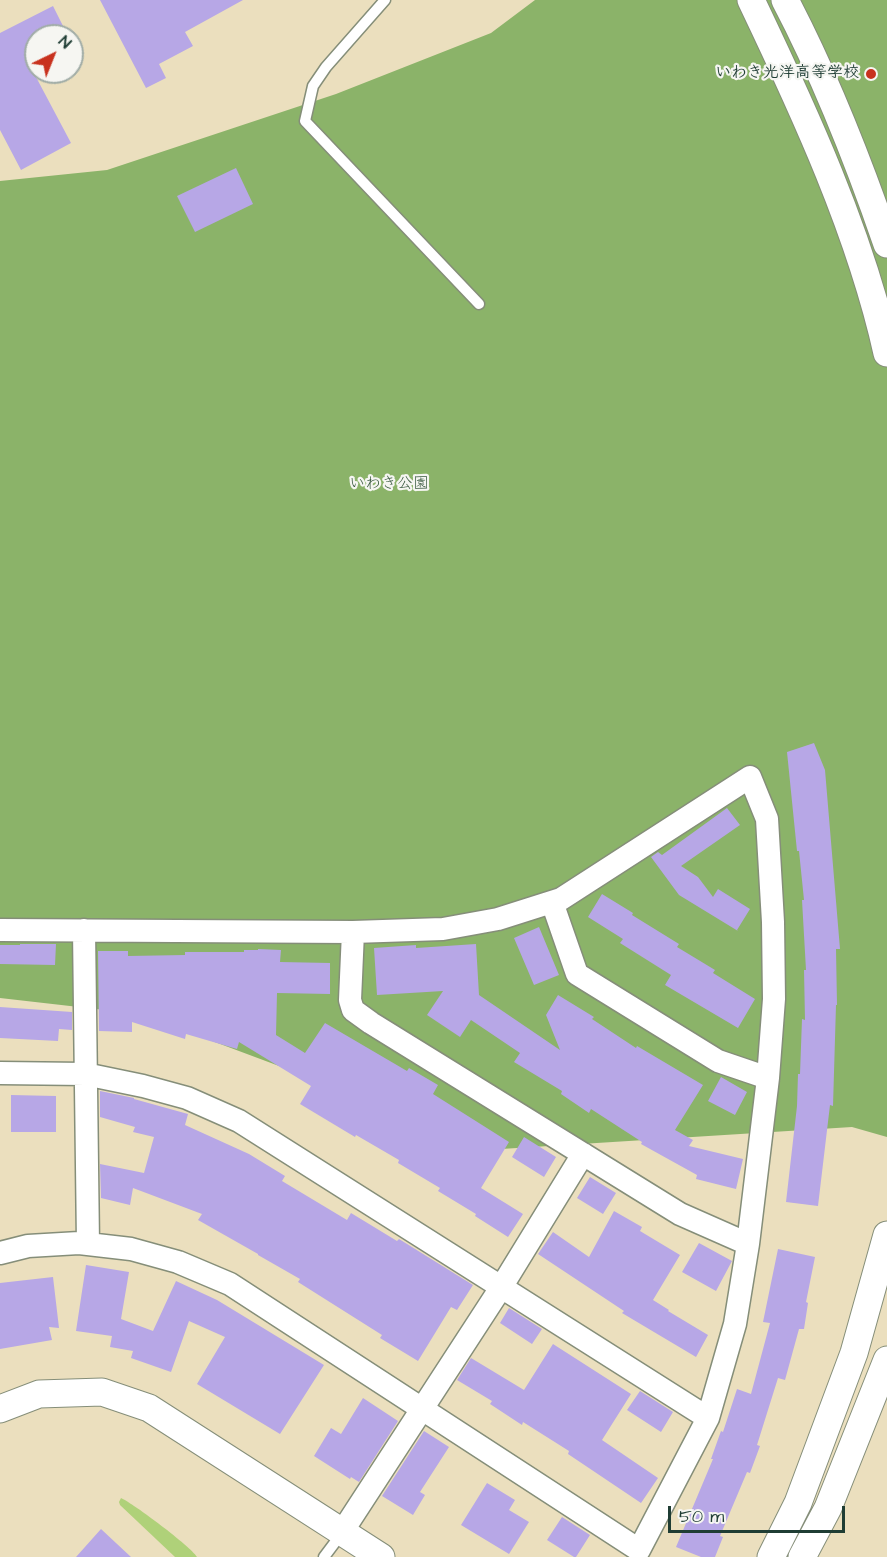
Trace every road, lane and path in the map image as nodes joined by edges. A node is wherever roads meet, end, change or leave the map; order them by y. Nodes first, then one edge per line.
1 (385, 0) edge
2 (751, 0) edge
3 (785, 0) edge
4 (887, 244) edge
5 (479, 304) dead end
6 (887, 353) edge
7 (552, 902) junction
8 (0, 930) edge
9 (84, 930) junction
10 (353, 932) junction
11 (0, 1073) edge
12 (85, 1074) junction
13 (768, 1078) junction
14 (583, 1154) junction
15 (887, 1235) edge
16 (88, 1244) junction
17 (748, 1244) junction
18 (0, 1253) edge
19 (502, 1286) junction
20 (887, 1360) edge
21 (0, 1409) edge
22 (422, 1409) junction
23 (708, 1419) junction
24 (342, 1532) junction
25 (324, 1557) edge
26 (381, 1557) edge
27 (771, 1557) edge
28 (802, 1557) edge

1 - 5 lane
2 - 6 street
3 - 4 street
7 - 10 street
7 - 13 street
7 - 13 street
8 - 9 street
9 - 10 street
9 - 12 street
10 - 14 street
11 - 12 street
12 - 16 street
12 - 19 street
13 - 17 street
14 - 17 street
14 - 19 street
15 - 27 street
16 - 18 street
16 - 22 street
17 - 23 street
19 - 22 street
19 - 23 street
20 - 28 street
21 - 24 street
22 - 23 street
22 - 24 street
24 - 25 lane
24 - 26 street

